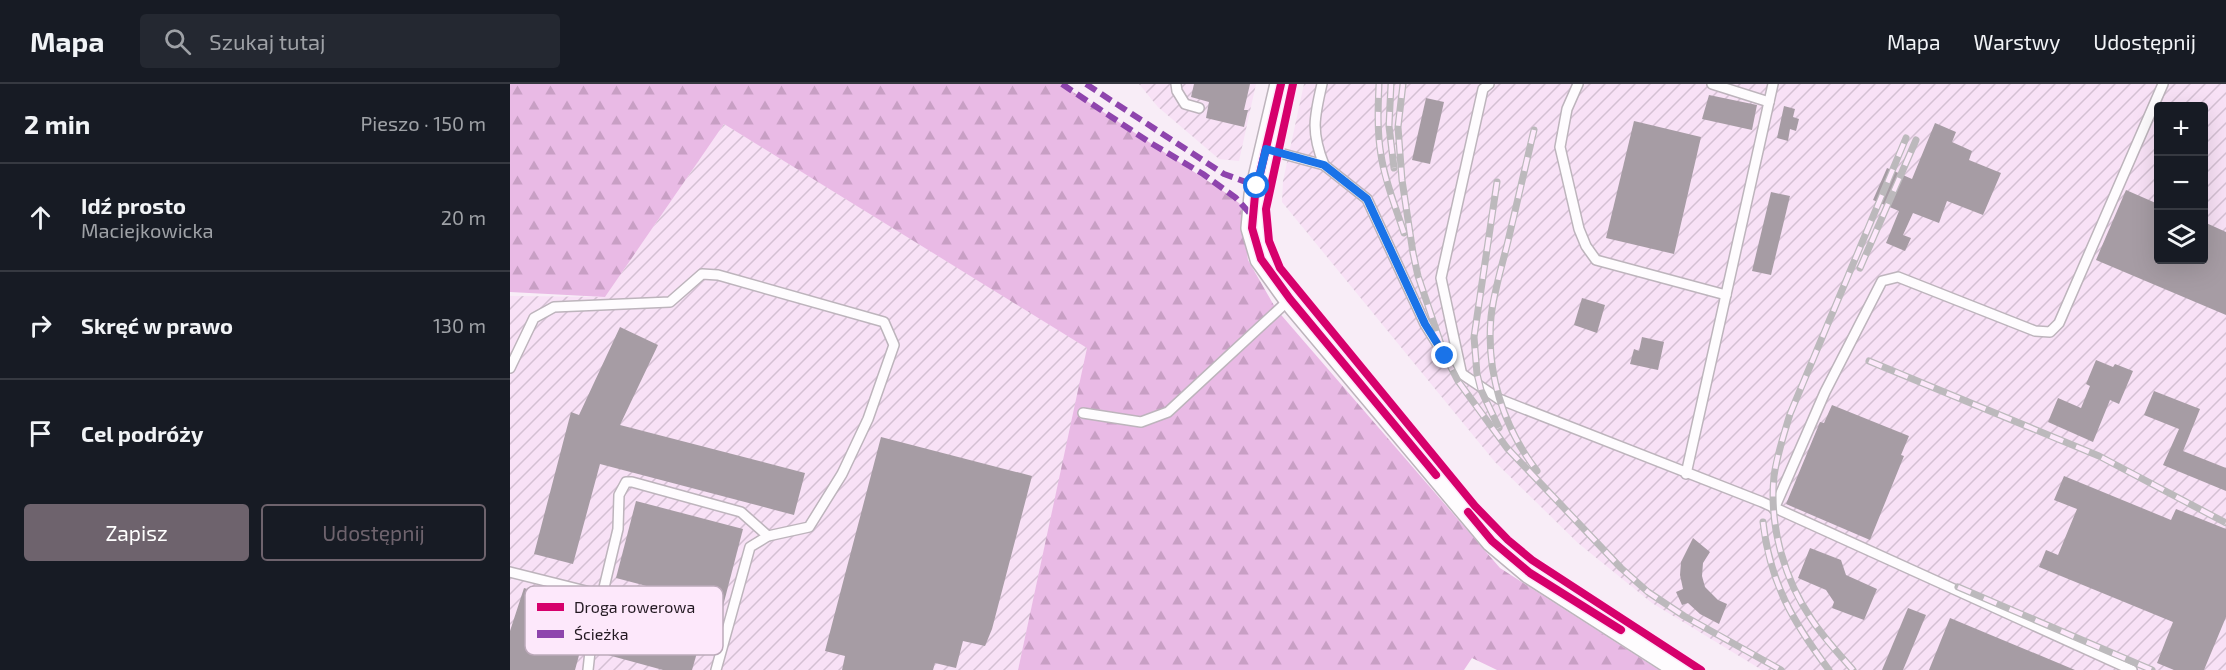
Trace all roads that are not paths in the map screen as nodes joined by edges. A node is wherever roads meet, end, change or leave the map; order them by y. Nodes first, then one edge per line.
1 (1176, 84) edge
2 (1281, 84) edge
3 (1322, 84) edge
4 (1489, 84) edge
5 (1578, 84) edge
6 (1712, 84) edge
7 (1773, 84) edge
8 (2163, 84) edge
9 (1769, 102) junction
10 (1199, 108) dead end
11 (1266, 149) junction
12 (1324, 165) junction
13 (1726, 295) junction
14 (1290, 299) junction
15 (510, 368) edge
16 (1462, 374) junction
17 (1083, 413) dead end
18 (1686, 474) junction
19 (1774, 508) junction
20 (768, 536) junction
21 (510, 572) edge
22 (566, 586) edge
23 (604, 586) edge
24 (723, 645) edge
25 (590, 655) edge
26 (720, 655) edge
27 (588, 670) edge
28 (716, 670) edge
29 (1681, 670) edge
30 (2132, 670) edge

1 - 10 lane
2 - 11 street
3 - 12 lane
4 - 16 lane
5 - 13 lane
6 - 9 lane
7 - 9 lane
8 - 19 lane
9 - 13 lane
11 - 12 lane
11 - 14 street
12 - 16 lane
13 - 18 lane
14 - 17 lane
14 - 29 street
15 - 20 lane
16 - 18 lane
18 - 19 lane
19 - 30 lane
20 - 23 lane
20 - 24 lane
21 - 22 lane
25 - 27 lane
26 - 28 lane

